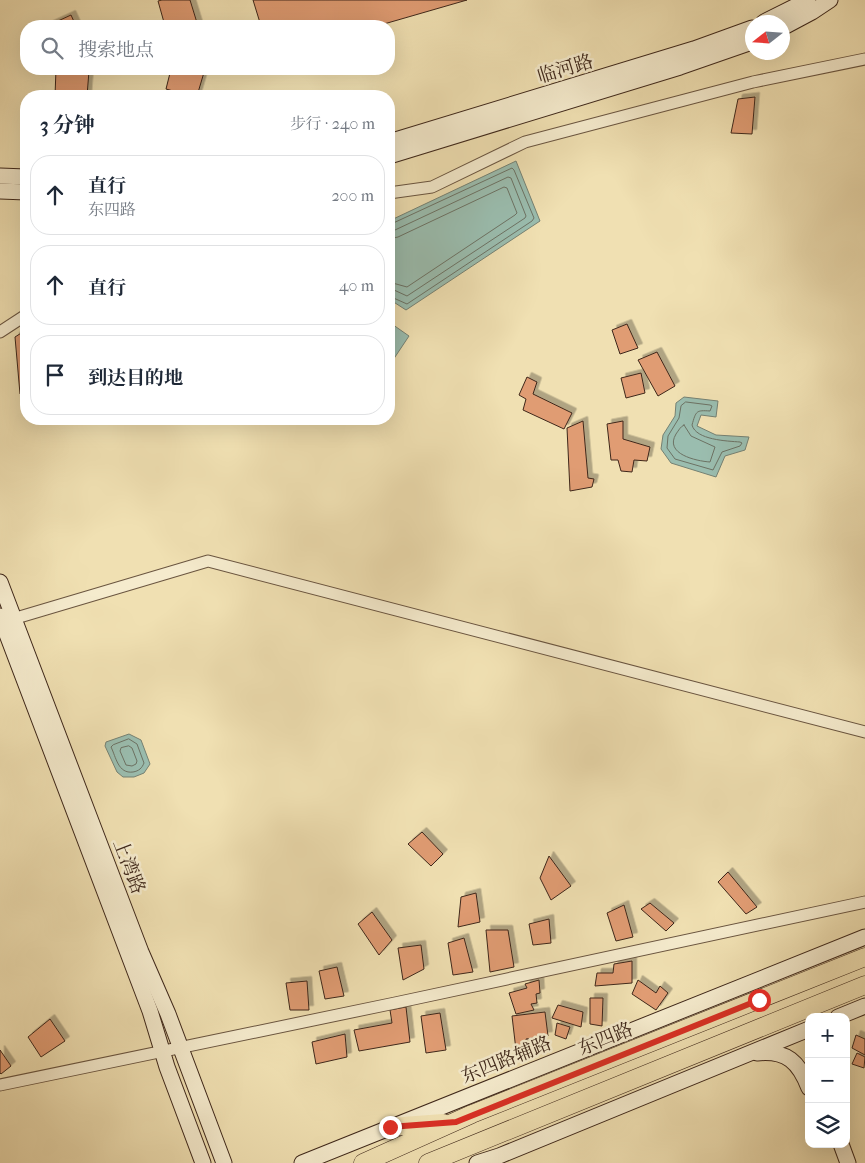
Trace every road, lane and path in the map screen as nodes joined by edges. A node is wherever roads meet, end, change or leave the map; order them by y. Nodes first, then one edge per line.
1 (808, 0) edge
2 (830, 0) edge
3 (778, 15) edge
4 (790, 24) edge
5 (745, 31) edge
6 (745, 44) edge
7 (865, 59) edge
8 (395, 140) edge
9 (395, 154) edge
10 (0, 176) edge
11 (20, 177) edge
12 (0, 191) edge
13 (20, 192) edge
14 (395, 192) edge
15 (20, 319) edge
16 (0, 332) edge
17 (0, 582) edge
18 (4, 620) edge
19 (865, 732) edge
20 (865, 902) edge
21 (865, 937) edge
22 (865, 957) edge
23 (865, 985) edge
24 (865, 1006) edge
25 (848, 1013) edge
26 (805, 1031) edge
27 (180, 1048) junction
28 (162, 1052) junction
29 (748, 1054) junction
30 (805, 1079) edge
31 (0, 1085) edge
32 (456, 1122) junction
33 (390, 1127) junction
34 (194, 1140) junction
35 (217, 1143) junction
36 (832, 1148) edge
37 (842, 1148) edge
38 (197, 1163) edge
39 (203, 1163) edge
40 (224, 1163) edge
41 (235, 1163) edge
42 (302, 1163) edge
43 (363, 1163) edge
44 (428, 1163) edge
45 (477, 1163) edge
46 (838, 1163) edge
47 (848, 1163) edge

1 - 3 main road
2 - 4 main road
5 - 8 main road, 临河路
6 - 9 main road, 临河路
7 - 14 street
10 - 11 main road
12 - 13 main road
15 - 16 street
17 - 18 main road, 上湾路
18 - 19 street
18 - 27 main road, 上湾路
18 - 28 main road, 上湾路
20 - 27 street
21 - 33 main road, 东四路辅路
22 - 32 main road, 东四路
23 - 44 main road
24 - 25 main road
26 - 29 main road
27 - 28 street
27 - 35 main road, 上湾路
28 - 31 street
28 - 34 main road, 上湾路
29 - 30 main road
29 - 45 main road
32 - 33 main road
32 - 43 main road, 东四路
33 - 42 main road, 东四路辅路
34 - 38 main road
34 - 39 main road, 上湾路
35 - 40 main road, 上湾路
35 - 41 main road
36 - 46 main road
37 - 47 main road

